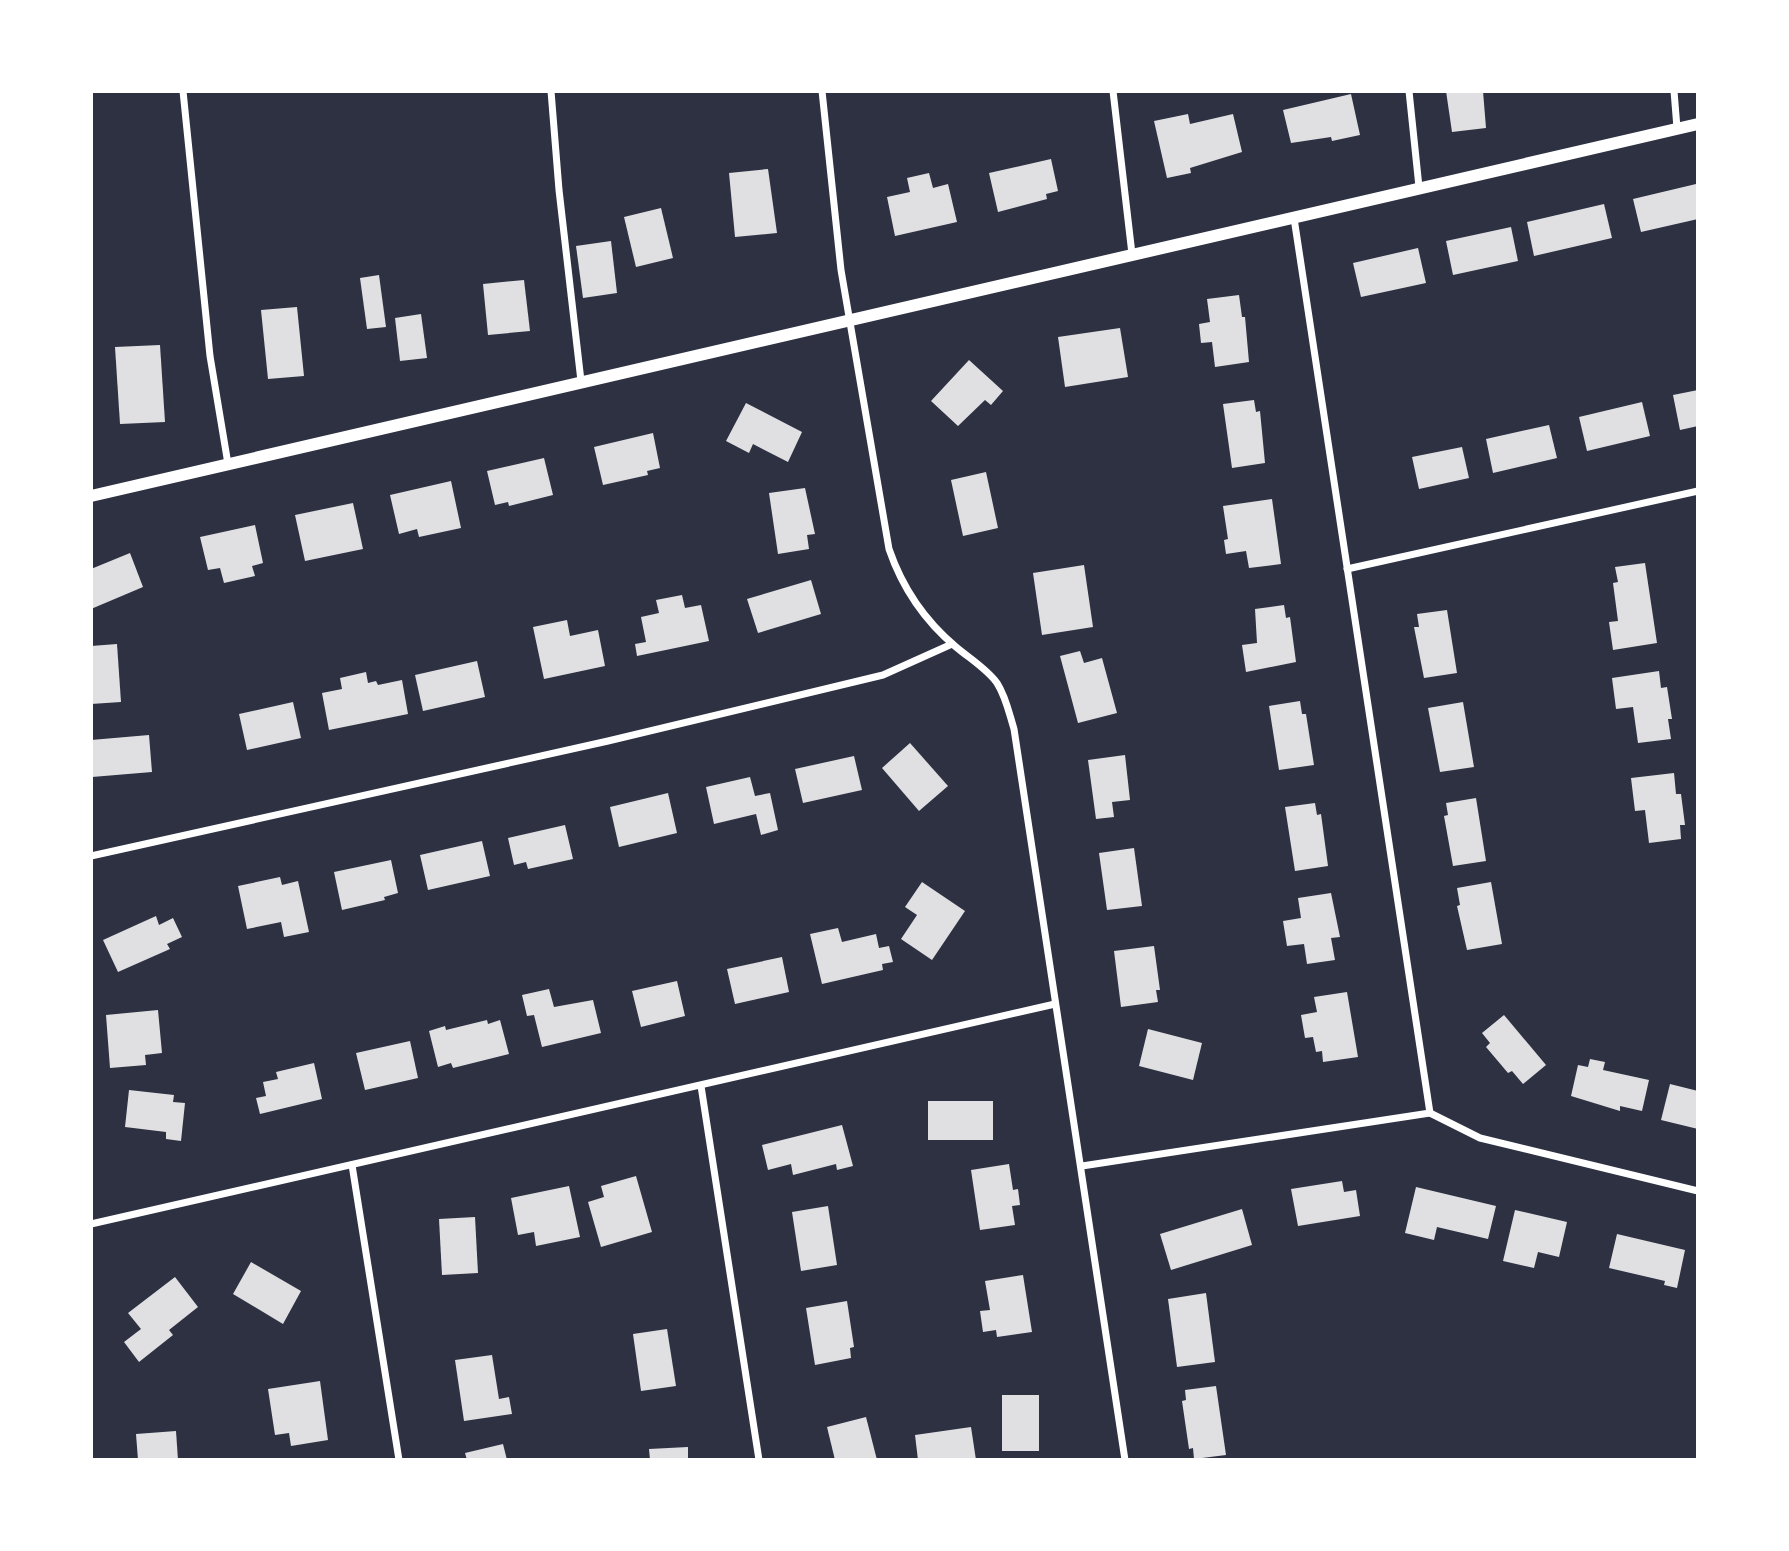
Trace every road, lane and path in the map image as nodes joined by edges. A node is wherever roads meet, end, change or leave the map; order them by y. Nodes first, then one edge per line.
1 (183, 91) edge
2 (551, 91) edge
3 (822, 91) edge
4 (1114, 91) edge
5 (1409, 91) edge
6 (1674, 91) edge
7 (1698, 124) edge
8 (1677, 128) junction
9 (1419, 187) junction
10 (1294, 218) junction
11 (1132, 254) junction
12 (850, 318) junction
13 (582, 381) junction
14 (228, 464) junction
15 (1698, 491) edge
16 (91, 496) edge
17 (1347, 569) junction
18 (952, 644) junction
19 (91, 856) edge
20 (1055, 1004) junction
21 (701, 1086) junction
22 (1430, 1113) junction
23 (352, 1166) junction
24 (1082, 1166) junction
25 (1698, 1191) edge
26 (91, 1224) edge
27 (399, 1460) edge
28 (759, 1460) edge
29 (1125, 1460) edge

1 - 14 street
2 - 13 street
3 - 12 street
4 - 11 street
5 - 9 street
6 - 8 street
7 - 8 street
8 - 9 street
9 - 10 street
10 - 11 street
10 - 17 street
11 - 12 street
12 - 13 street
12 - 18 street
13 - 14 street
14 - 16 street
15 - 17 street
17 - 22 street
18 - 19 street
18 - 20 street
20 - 21 street
20 - 24 street
21 - 23 street
21 - 28 street
22 - 24 street
22 - 25 street
23 - 26 street
23 - 27 street
24 - 29 street

